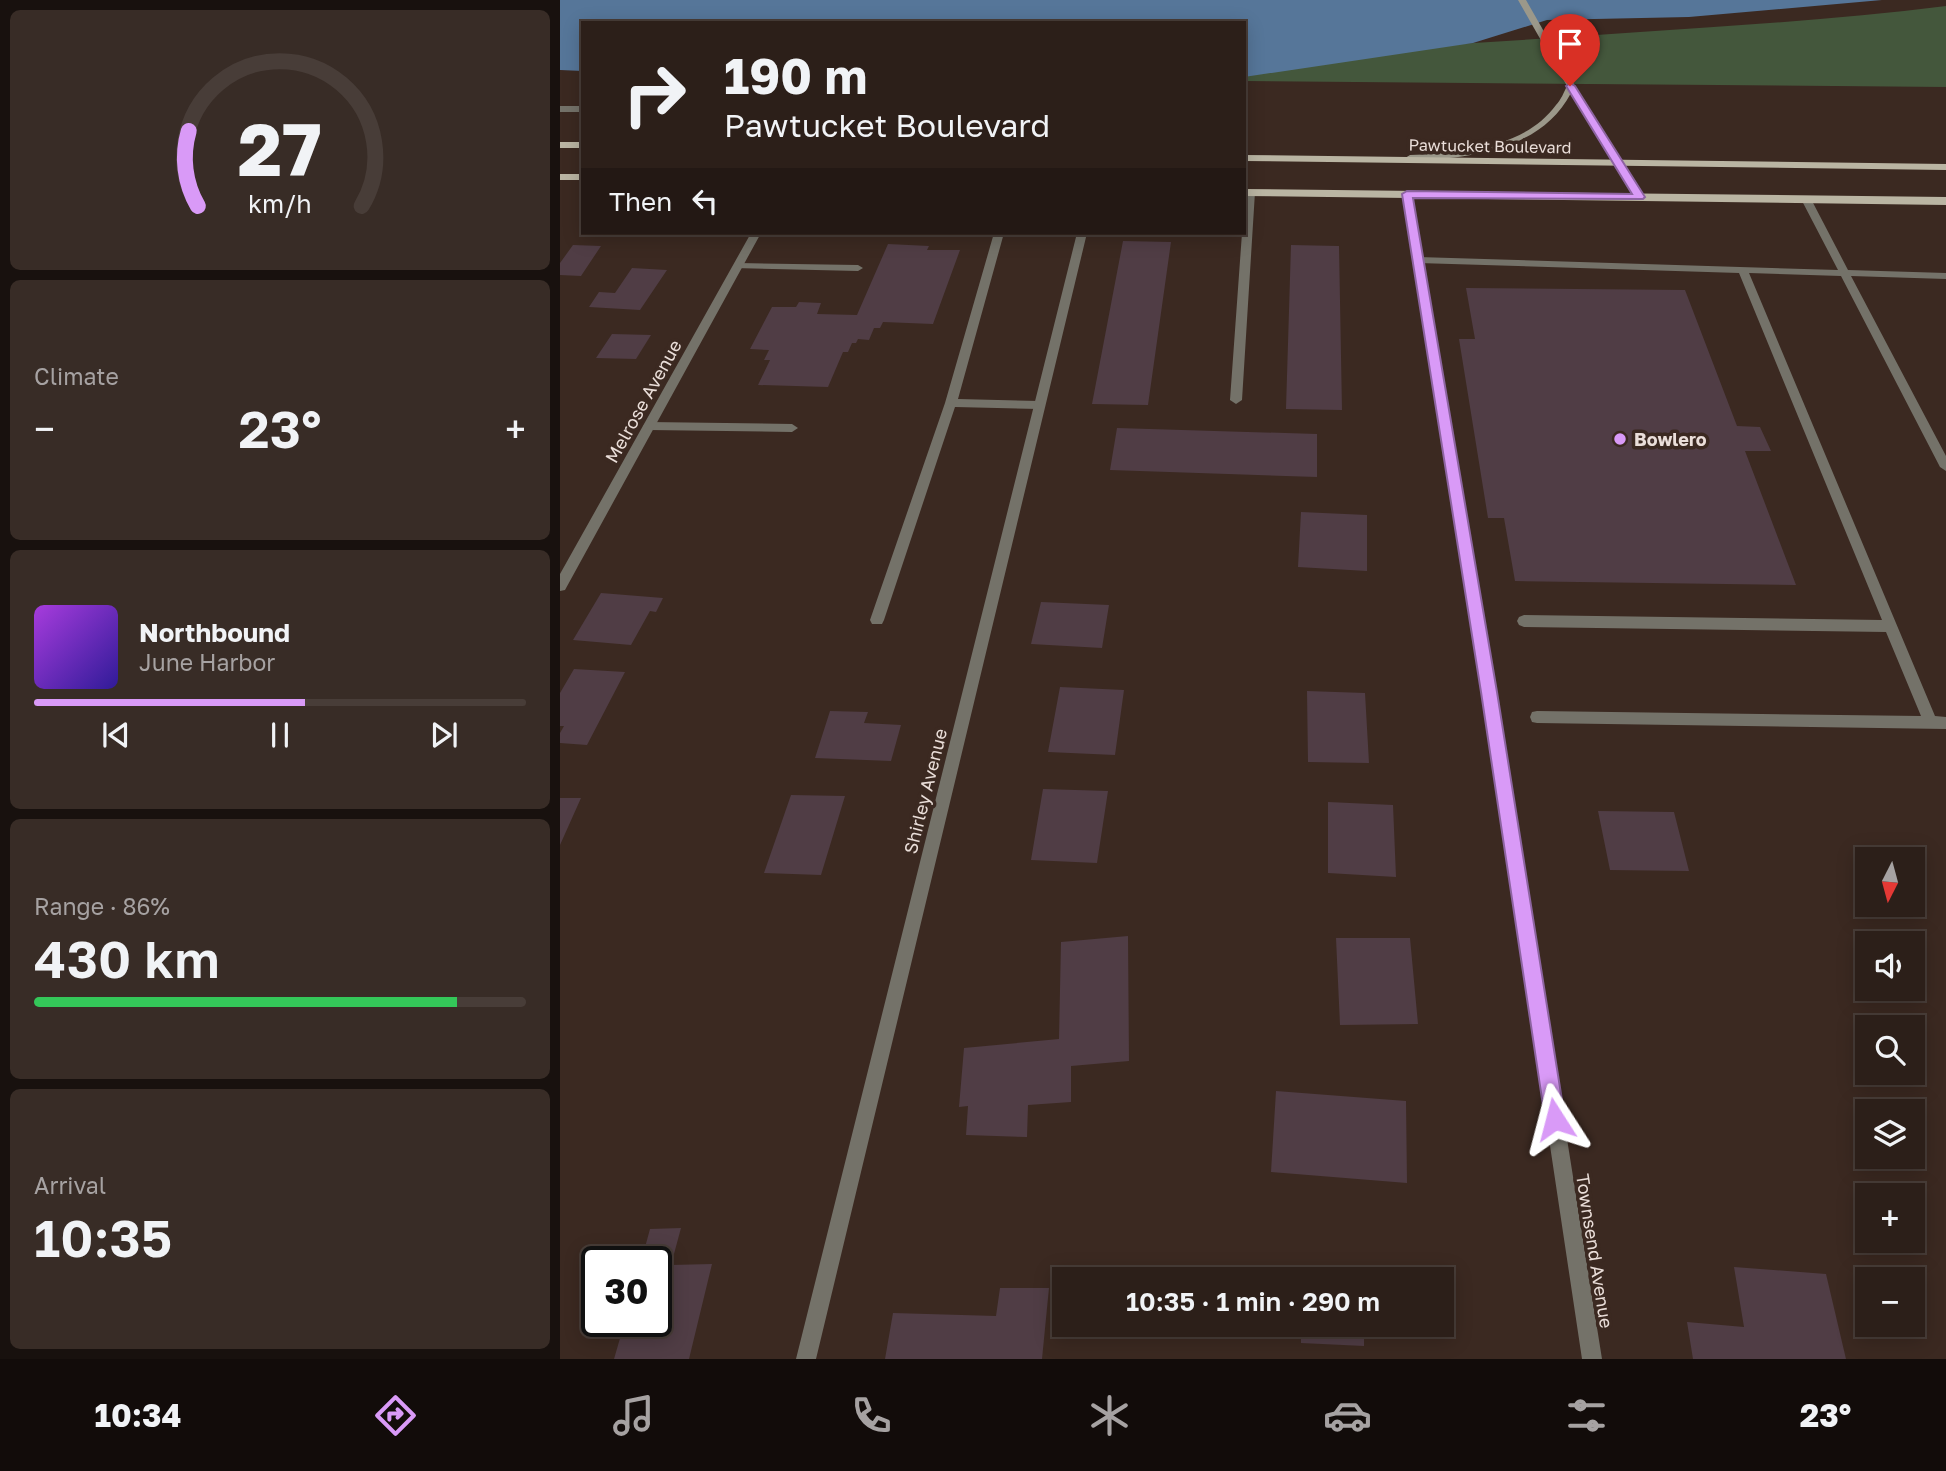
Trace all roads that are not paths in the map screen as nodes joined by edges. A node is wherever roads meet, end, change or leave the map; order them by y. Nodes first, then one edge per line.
1 (1522, 0) edge
2 (1570, 86) junction
3 (560, 109) edge
4 (581, 109) edge
5 (560, 145) edge
6 (581, 145) edge
7 (1246, 158) edge
8 (1366, 160) junction
9 (1618, 164) junction
10 (1946, 167) edge
11 (560, 177) edge
12 (581, 177) edge
13 (1247, 192) edge
14 (1407, 194) junction
15 (1639, 197) junction
16 (1806, 199) junction
17 (1946, 201) edge
18 (1246, 211) edge
19 (755, 235) edge
20 (998, 235) edge
21 (1082, 235) edge
22 (1245, 235) edge
23 (1418, 260) junction
24 (738, 266) junction
25 (858, 268) dead end
26 (1744, 270) junction
27 (1844, 272) junction
28 (1946, 276) edge
29 (1236, 400) dead end
30 (951, 403) junction
31 (1039, 405) junction
32 (649, 426) junction
33 (792, 428) dead end
34 (1946, 467) edge
35 (560, 586) edge
36 (877, 620) dead end
37 (1524, 621) dead end
38 (1891, 626) junction
39 (1537, 717) dead end
40 (1938, 723) edge
41 (806, 1359) edge
42 (1592, 1359) edge

1 - 2 main road
2 - 8 main road
2 - 9 main road
3 - 4 street
5 - 6 main road
7 - 8 main road, Pawtucket Boulevard
8 - 9 main road, Pawtucket Boulevard
9 - 10 main road, Pawtucket Boulevard
9 - 15 main road
11 - 12 main road
13 - 14 main road
13 - 18 street
14 - 15 main road
14 - 23 street, Townsend Avenue
15 - 16 main road
16 - 17 main road
16 - 27 street
19 - 24 street, Melrose Avenue
20 - 30 street
21 - 31 street, Shirley Avenue
22 - 29 street
23 - 26 street
23 - 42 street, Townsend Avenue
24 - 25 street
24 - 32 street, Melrose Avenue
26 - 27 street
26 - 38 street
27 - 28 street
27 - 34 street
30 - 31 street
30 - 36 street
31 - 41 street, Shirley Avenue
32 - 33 street
32 - 35 street, Melrose Avenue
37 - 38 street
38 - 40 street
39 - 40 street

